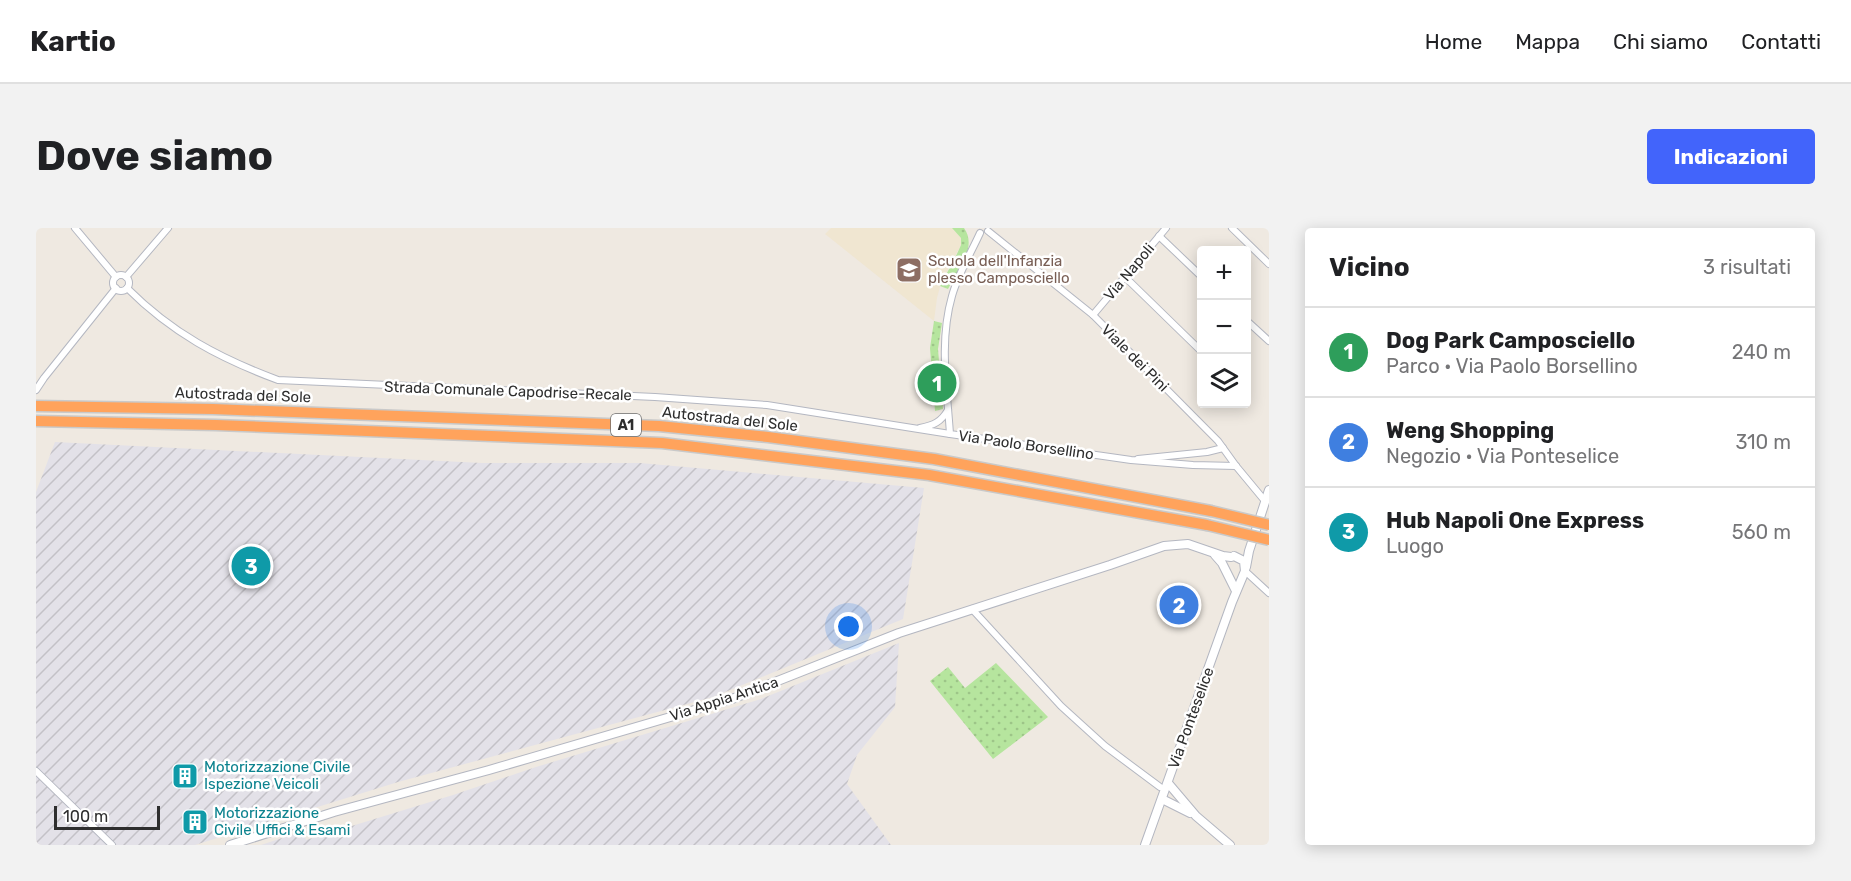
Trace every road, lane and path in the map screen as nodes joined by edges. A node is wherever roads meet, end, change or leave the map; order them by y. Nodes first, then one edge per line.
1 (75, 228) edge
2 (168, 228) edge
3 (1166, 228) edge
4 (1232, 228) edge
5 (979, 230) edge
6 (989, 230) edge
7 (1159, 236) junction
8 (1269, 264) edge
9 (1197, 272) edge
10 (116, 277) junction
11 (126, 277) junction
12 (1125, 277) junction
13 (116, 288) junction
14 (127, 288) junction
15 (1093, 315) junction
16 (1251, 325) edge
17 (1269, 341) edge
18 (1197, 347) edge
19 (36, 390) edge
20 (36, 406) edge
21 (948, 410) junction
22 (36, 422) edge
23 (917, 429) junction
24 (950, 434) junction
25 (1223, 448) junction
26 (1131, 460) junction
27 (1236, 466) junction
28 (1269, 490) edge
29 (1264, 501) junction
30 (1265, 512) edge
31 (1269, 525) edge
32 (1269, 540) edge
33 (1250, 548) junction
34 (1212, 553) junction
35 (1233, 557) junction
36 (1245, 570) junction
37 (1226, 572) junction
38 (1236, 591) junction
39 (1269, 593) edge
40 (972, 609) junction
41 (36, 771) edge
42 (1164, 785) junction
43 (1161, 800) junction
44 (1196, 816) junction
45 (112, 845) edge
46 (230, 845) edge
47 (1145, 845) edge
48 (1230, 845) edge

1 - 10 street
2 - 11 street
3 - 7 street, Via Napoli
4 - 8 street
5 - 6 street
5 - 21 street, Via Paolo Borsellino
6 - 15 street, Viale dei Pini
7 - 9 street
7 - 12 street, Via Napoli
10 - 11 street
10 - 13 street
11 - 14 street
12 - 15 street, Via Napoli
12 - 18 street
13 - 14 street
13 - 19 street
14 - 23 street, Strada Comunale Capodrise-Recale
15 - 25 street, Viale dei Pini
16 - 17 street
20 - 31 highway, Autostrada del Sole / A1, bridge
21 - 23 street
21 - 24 street, Via Paolo Borsellino
22 - 32 highway, Autostrada del Sole / A1, bridge
23 - 24 street, Strada Comunale Capodrise-Recale
24 - 26 street, Via Paolo Borsellino
25 - 26 street, Via Paolo Borsellino
25 - 27 street, Viale dei Pini
26 - 27 street, Via Paolo Borsellino
27 - 29 street, Viale dei Pini
28 - 29 street, Via Ponteselice
29 - 30 street, Via Ponteselice
30 - 33 street, Via Ponteselice
33 - 35 street
33 - 36 street, Via Ponteselice
34 - 35 street, Via Appia Antica
34 - 37 street
34 - 40 street, Via Appia Antica
35 - 36 street
35 - 37 street
36 - 37 street
36 - 38 street, Via Ponteselice
36 - 39 street
37 - 38 street
38 - 42 street, Via Ponteselice
40 - 42 street
40 - 46 street, Via Appia Antica
41 - 45 street
42 - 43 street, Via Ponteselice
42 - 44 street
43 - 44 street
43 - 47 street, Via Ponteselice
44 - 48 street

